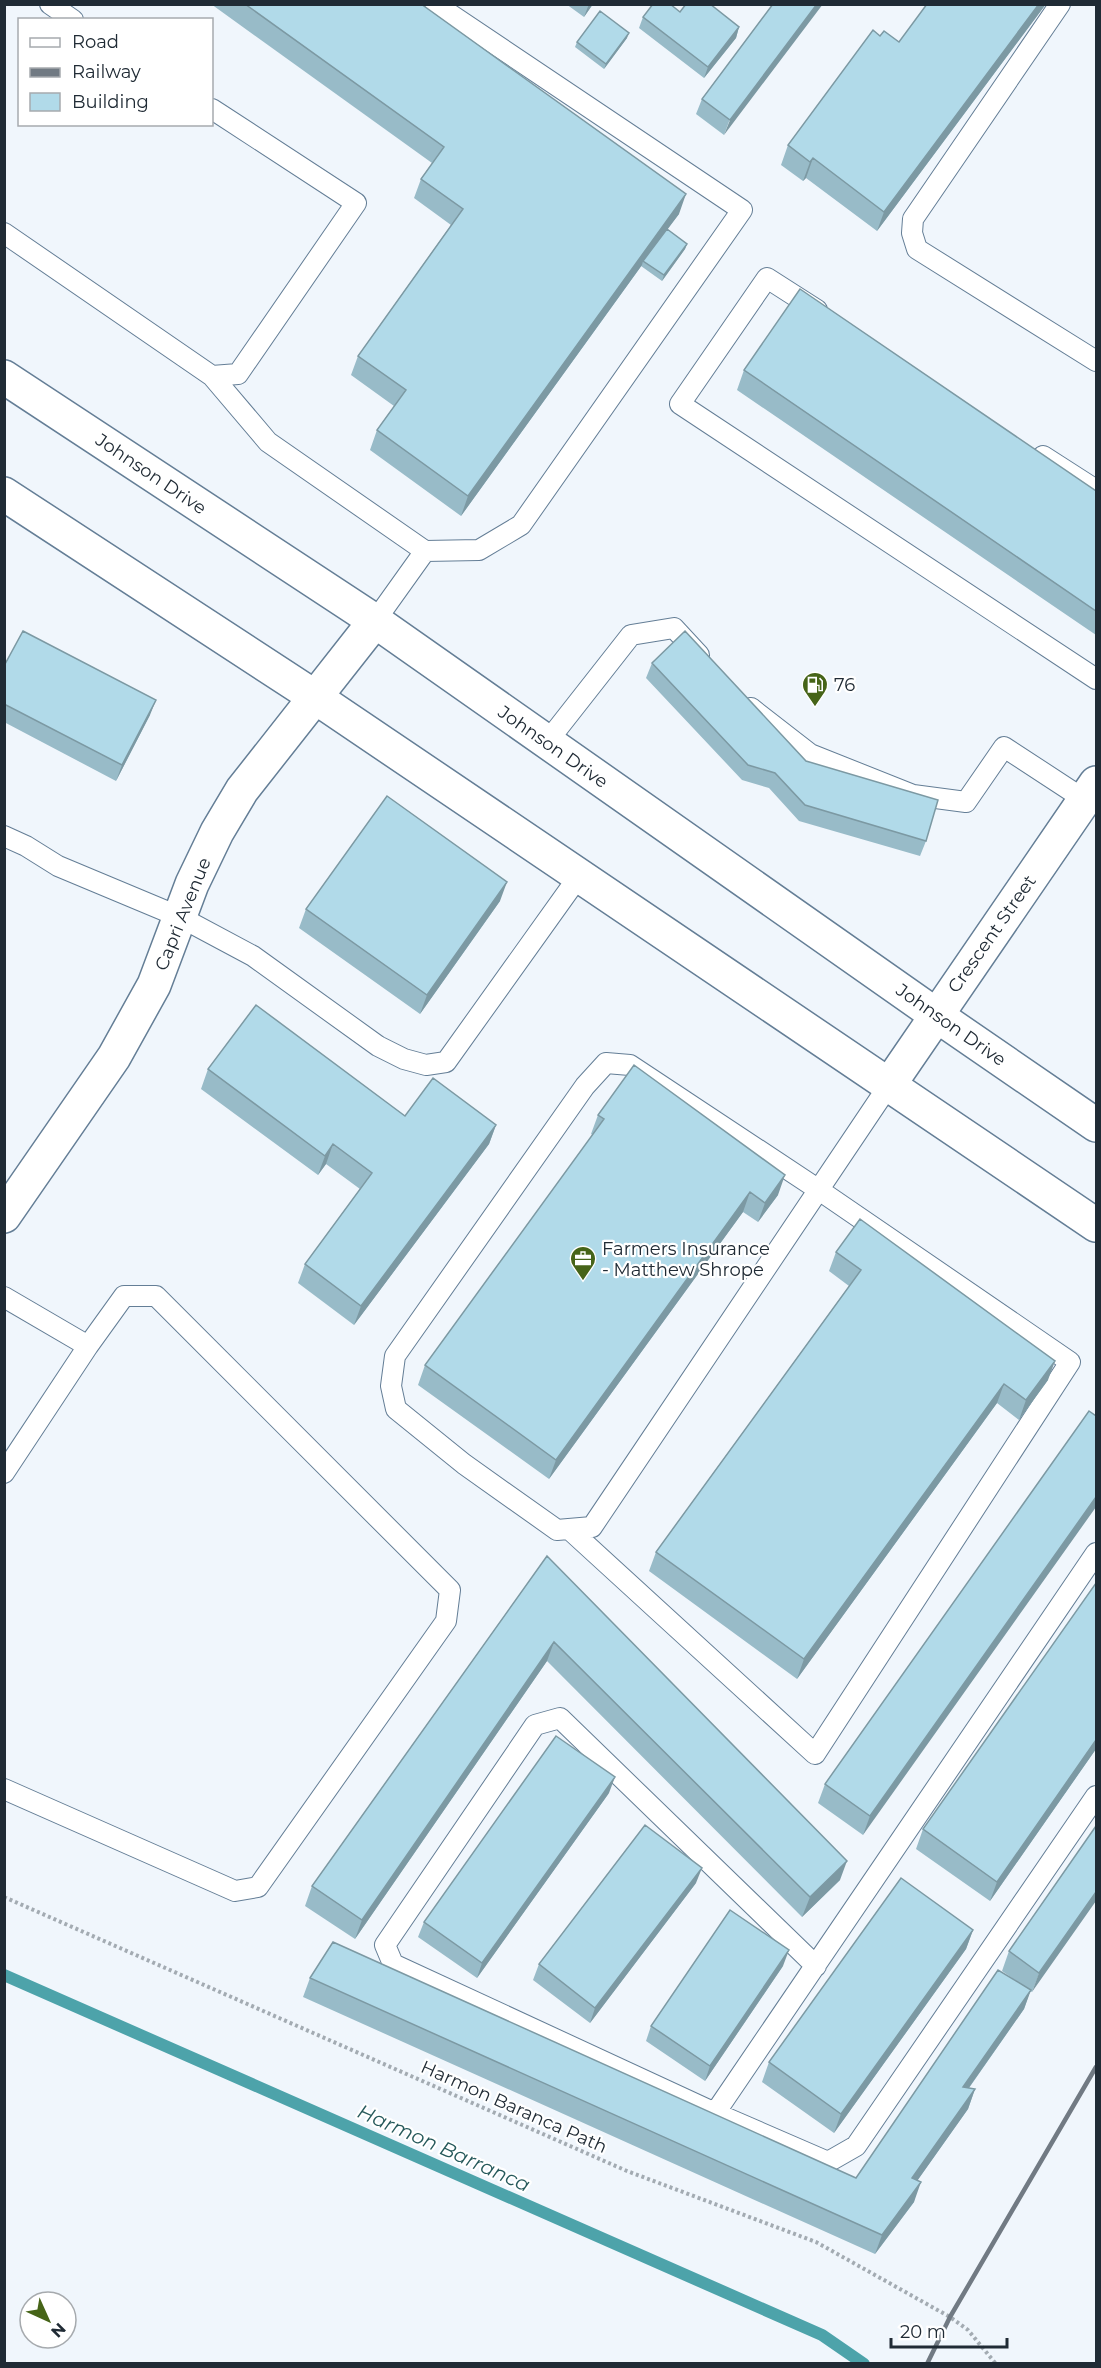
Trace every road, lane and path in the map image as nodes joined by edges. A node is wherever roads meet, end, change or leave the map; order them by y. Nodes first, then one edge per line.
1 (50, 4) edge
2 (435, 4) edge
3 (1060, 4) edge
4 (70, 18) edge
5 (213, 111) edge
6 (4, 233) edge
7 (837, 323) edge
8 (1096, 361) edge
9 (213, 376) junction
10 (4, 377) edge
11 (1027, 445) edge
12 (1096, 490) edge
13 (4, 494) edge
14 (425, 551) junction
15 (375, 621) junction
16 (714, 670) edge
17 (1096, 679) edge
18 (738, 696) edge
19 (315, 697) junction
20 (547, 742) junction
21 (1091, 791) edge
22 (4, 836) edge
23 (579, 876) junction
24 (180, 917) junction
25 (936, 1015) junction
26 (889, 1085) junction
27 (1096, 1125) edge
28 (819, 1190) junction
29 (4, 1216) edge
30 (1096, 1225) edge
31 (4, 1298) edge
32 (88, 1346) junction
33 (4, 1473) edge
34 (569, 1529) junction
35 (1096, 1553) edge
36 (4, 1789) edge
37 (1096, 1796) edge
38 (4, 1898) edge
39 (816, 1966) junction
40 (715, 2113) junction
41 (996, 2364) edge

1 - 4 lane
2 - 14 lane
3 - 8 lane
5 - 9 lane
6 - 9 lane
7 - 17 lane
9 - 14 lane
10 - 15 main road, Johnson Drive
11 - 12 lane
13 - 19 main road
14 - 15 lane
15 - 19 main road, Capri Avenue
15 - 20 main road, Johnson Drive
16 - 20 lane
18 - 21 lane
19 - 23 main road
19 - 24 main road, Capri Avenue
20 - 25 main road, Johnson Drive
21 - 25 main road, Crescent Street
22 - 24 lane
23 - 24 lane
23 - 26 main road
24 - 29 main road, Capri Avenue
25 - 26 main road, Crescent Street
25 - 27 main road, Johnson Drive
26 - 28 lane
26 - 30 main road
28 - 34 lane
28 - 34 lane
28 - 34 lane
31 - 32 lane
32 - 33 lane
32 - 36 lane
35 - 39 lane
37 - 40 lane
38 - 41 path, Harmon Baranca Path
39 - 40 lane
39 - 40 lane

